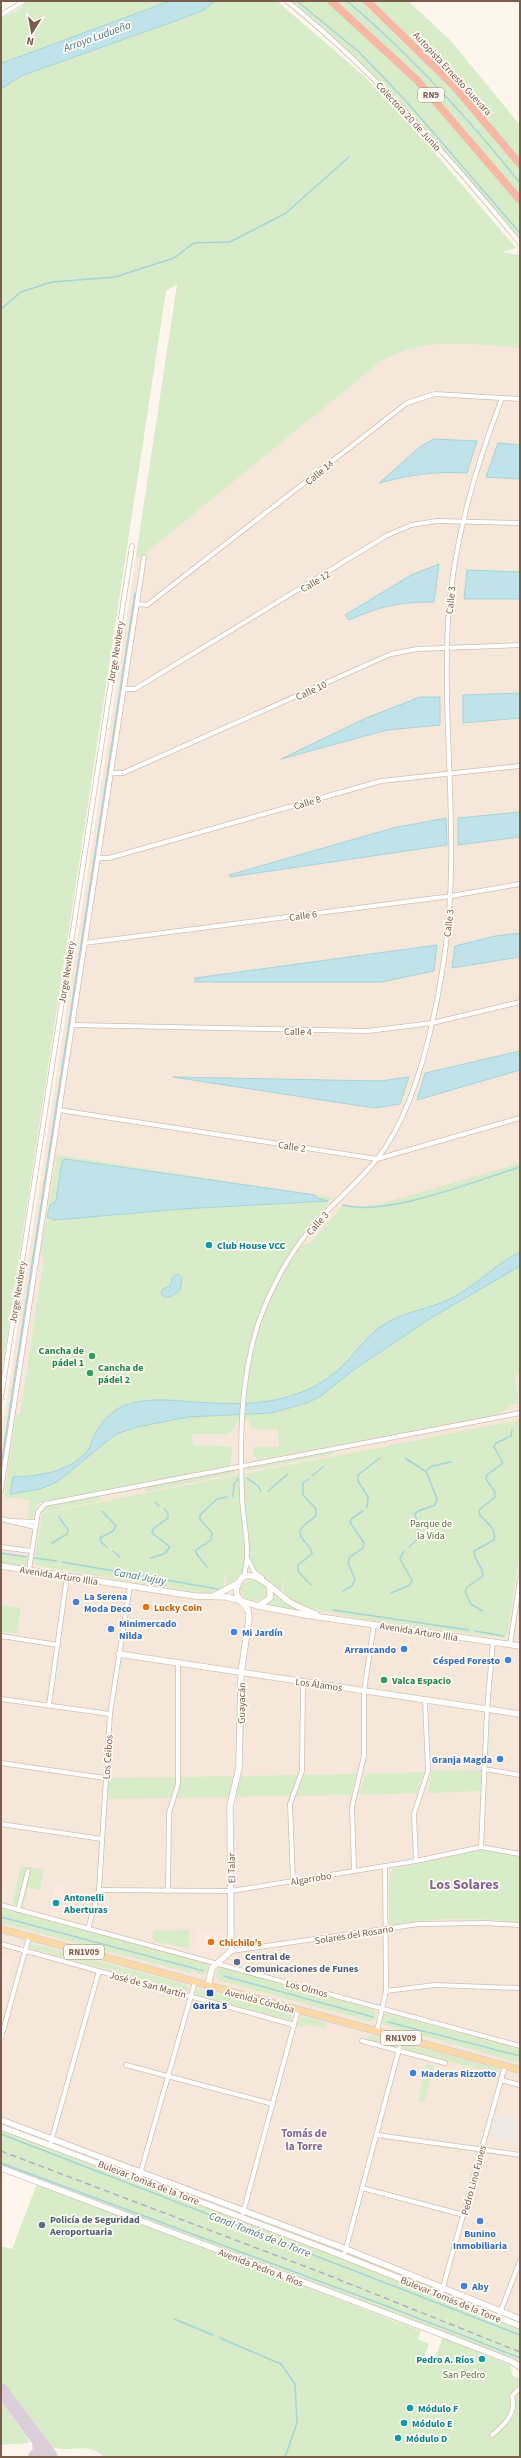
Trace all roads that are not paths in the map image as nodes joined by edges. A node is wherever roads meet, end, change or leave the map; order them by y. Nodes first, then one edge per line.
1 (24, 1) edge
2 (287, 1) edge
3 (331, 1) edge
4 (367, 1) edge
5 (2, 14) edge
6 (520, 164) edge
7 (520, 200) edge
8 (520, 242) edge
9 (502, 398) junction
10 (520, 399) edge
11 (463, 522) junction
12 (520, 523) edge
13 (132, 546) dead end
14 (144, 557) dead end
15 (137, 604) junction
16 (520, 644) edge
17 (447, 647) junction
18 (124, 689) junction
19 (520, 766) edge
20 (111, 772) junction
21 (450, 772) junction
22 (98, 858) junction
23 (520, 884) edge
24 (451, 896) junction
25 (85, 942) junction
26 (520, 1002) edge
27 (432, 1023) junction
28 (72, 1025) junction
29 (59, 1110) junction
30 (520, 1118) edge
31 (377, 1159) junction
32 (1, 1398) edge
33 (520, 1413) edge
34 (242, 1466) junction
35 (1, 1490) edge
36 (1, 1519) edge
37 (36, 1525) junction
38 (1, 1547) edge
39 (31, 1551) junction
40 (248, 1560) junction
41 (1, 1566) edge
42 (29, 1570) junction
43 (67, 1576) junction
44 (263, 1579) junction
45 (520, 1579) edge
46 (240, 1581) junction
47 (130, 1586) junction
48 (270, 1586) junction
49 (212, 1596) junction
50 (242, 1602) junction
51 (259, 1606) junction
52 (319, 1615) junction
53 (249, 1619) junction
54 (374, 1624) junction
55 (1, 1636) edge
56 (493, 1642) junction
57 (58, 1645) junction
58 (510, 1645) junction
59 (520, 1646) edge
60 (118, 1654) junction
61 (178, 1663) junction
62 (241, 1673) junction
63 (303, 1682) junction
64 (364, 1691) junction
65 (1, 1699) edge
66 (425, 1700) junction
67 (49, 1706) junction
68 (487, 1709) junction
69 (110, 1714) junction
70 (520, 1714) edge
71 (1, 1763) edge
72 (484, 1770) junction
73 (520, 1775) edge
74 (105, 1778) junction
75 (235, 1786) joint
76 (1, 1824) edge
77 (102, 1839) junction
78 (481, 1848) junction
79 (520, 1854) edge
80 (416, 1861) junction
81 (385, 1866) junction
82 (28, 1871) dead end
83 (354, 1871) junction
84 (293, 1881) junction
85 (99, 1890) junction
86 (168, 1891) junction
87 (231, 1891) junction
88 (1, 1905) edge
89 (18, 1910) junction
90 (520, 1925) edge
91 (1, 1929) edge
92 (88, 1929) junction
93 (386, 1929) junction
94 (29, 1937) junction
95 (1, 1944) edge
96 (25, 1950) junction
97 (231, 1951) junction
98 (216, 1964) junction
99 (99, 1970) junction
100 (196, 1982) junction
101 (208, 1985) junction
102 (520, 1988) edge
103 (386, 1991) junction
104 (190, 1996) junction
105 (382, 2009) junction
106 (298, 2010) junction
107 (294, 2025) junction
108 (376, 2031) junction
109 (1, 2038) edge
110 (402, 2038) junction
111 (362, 2041) dead end
112 (520, 2046) edge
113 (398, 2051) junction
114 (445, 2063) dead end
115 (126, 2065) dead end
116 (505, 2066) junction
117 (520, 2070) edge
118 (168, 2075) junction
119 (501, 2080) junction
120 (520, 2085) edge
121 (273, 2104) junction
122 (1, 2120) edge
123 (1, 2127) edge
124 (377, 2135) junction
125 (51, 2142) junction
126 (482, 2150) junction
127 (520, 2156) edge
128 (1, 2168) edge
129 (141, 2172) junction
130 (139, 2178) junction
131 (362, 2188) junction
132 (243, 2214) junction
133 (464, 2215) junction
134 (346, 2250) junction
135 (344, 2256) junction
136 (520, 2261) edge
137 (442, 2291) junction
138 (500, 2311) junction
139 (498, 2318) junction
140 (520, 2319) edge
141 (520, 2326) edge
142 (520, 2367) edge
143 (520, 2388) edge
144 (492, 2435) dead end

1 - 5 street
2 - 8 street, Colectora 20 de Junio
3 - 7 highway, RN9
4 - 6 highway, Autopista Ernesto Guevara / RN9
9 - 10 street, Calle 14
9 - 11 street, Calle 3
9 - 15 street, Calle 14
11 - 12 street, Calle 12
11 - 17 street, Calle 3
11 - 18 street, Calle 12
13 - 32 street, Jorge Newbery
14 - 15 street
15 - 18 street
16 - 17 street, Calle 10
17 - 20 street, Calle 10
17 - 21 street, Calle 3
18 - 20 street
19 - 21 street, Calle 8
20 - 22 street
21 - 22 street, Calle 8
21 - 24 street, Calle 3
22 - 25 street
23 - 24 street, Calle 6
24 - 25 street, Calle 6
24 - 27 street, Calle 3
25 - 28 street
26 - 27 street, Calle 4
27 - 28 street, Calle 4
27 - 31 street, Calle 3
28 - 29 street
29 - 31 street, Calle 2
29 - 35 street
30 - 31 street, Calle 2
31 - 34 street, Calle 3
33 - 34 street
34 - 37 street
34 - 40 street
36 - 37 street
37 - 39 street
38 - 39 street
39 - 42 street
40 - 44 street
40 - 46 street
41 - 42 street, Avenida Arturo Illia
42 - 43 street, Avenida Arturo Illia
43 - 47 street, Avenida Arturo Illia
43 - 57 street
44 - 46 street
44 - 48 street
45 - 58 street
46 - 49 street
46 - 50 street
47 - 49 street, Avenida Arturo Illia
47 - 60 street, Los Ceibos
48 - 51 street
48 - 52 street, Avenida Arturo Illia
49 - 50 street, Avenida Arturo Illia
50 - 51 street
50 - 53 street
51 - 52 street, Avenida Arturo Illia
51 - 53 street, Guayacán
52 - 54 street, Avenida Arturo Illia
53 - 62 street, Guayacán
54 - 56 street, Avenida Arturo Illia
54 - 64 street
55 - 57 street
56 - 58 street, Avenida Arturo Illia
56 - 68 street
57 - 67 street
58 - 59 street, Avenida Arturo Illia
60 - 61 street, Los Álamos
60 - 69 street, Los Ceibos
61 - 62 street, Los Álamos
61 - 86 street
62 - 63 street, Los Álamos
62 - 75 street, Guayacán
63 - 64 street, Los Álamos
63 - 84 street
64 - 66 street, Los Álamos
64 - 83 street
65 - 67 street
66 - 68 street, Los Álamos
66 - 80 street
67 - 69 street
68 - 70 street, Los Álamos
68 - 72 street
69 - 74 street, Los Ceibos
71 - 74 street
72 - 73 street
72 - 78 street
74 - 77 street, Los Ceibos
75 - 87 street, El Talar
76 - 77 street
77 - 85 street, Los Ceibos
78 - 79 street, Algarrobo
78 - 80 street, Algarrobo
80 - 81 street, Algarrobo
81 - 83 street, Algarrobo
81 - 93 street
82 - 89 street
83 - 84 street, Algarrobo
84 - 87 street, Algarrobo
85 - 86 street, Algarrobo
85 - 92 street, Los Ceibos
86 - 87 street, Algarrobo
87 - 97 street, El Talar
88 - 89 street, Los Olmos
89 - 92 street, Los Olmos
90 - 93 street, Solares del Rosario
91 - 94 main road, Avenida Córdoba / RN1V09
92 - 98 street, Los Olmos
93 - 97 street, Solares del Rosario
93 - 103 street
94 - 96 street
94 - 100 main road, Avenida Córdoba / RN1V09
95 - 96 street, José de San Martín
96 - 99 street, José de San Martín
96 - 109 street
97 - 98 street
98 - 101 street
98 - 105 street, Los Olmos
99 - 104 street, José de San Martín
99 - 125 street
100 - 101 main road, Avenida Córdoba / RN1V09
100 - 104 street
101 - 106 main road, Avenida Córdoba / RN1V09
102 - 103 street
103 - 105 street
104 - 107 street, José de San Martín
104 - 118 street
105 - 108 street
105 - 112 street, Los Olmos
106 - 107 street
106 - 108 main road, Avenida Córdoba / RN1V09
107 - 121 street
108 - 110 main road, Avenida Córdoba / RN1V09
110 - 113 street
110 - 116 main road, Avenida Córdoba / RN1V09
111 - 113 street
113 - 114 street
113 - 124 street
115 - 118 street
116 - 117 main road, Avenida Córdoba / RN1V09
116 - 119 street, Pedro Lino Funes
118 - 121 street
118 - 129 street
119 - 120 street
119 - 126 street, Pedro Lino Funes
121 - 132 street
122 - 125 street, Bulevar Tomás de la Torre
123 - 125 street, Bulevar Tomás de la Torre
124 - 126 street
124 - 131 street
125 - 129 street, Bulevar Tomás de la Torre
125 - 130 street, Bulevar Tomás de la Torre
126 - 127 street
126 - 133 street, Pedro Lino Funes
128 - 142 street, Avenida Pedro A. Ríos
129 - 130 street
129 - 132 street, Bulevar Tomás de la Torre
130 - 132 street, Bulevar Tomás de la Torre
131 - 133 street
131 - 134 street
132 - 134 street, Bulevar Tomás de la Torre
132 - 135 street, Bulevar Tomás de la Torre
133 - 137 street, Pedro Lino Funes
134 - 135 street
134 - 137 street, Bulevar Tomás de la Torre
135 - 137 street, Bulevar Tomás de la Torre
136 - 138 street
137 - 138 street, Bulevar Tomás de la Torre
137 - 139 street, Bulevar Tomás de la Torre
138 - 139 street
138 - 140 street, Bulevar Tomás de la Torre
139 - 141 street, Bulevar Tomás de la Torre
143 - 144 street

